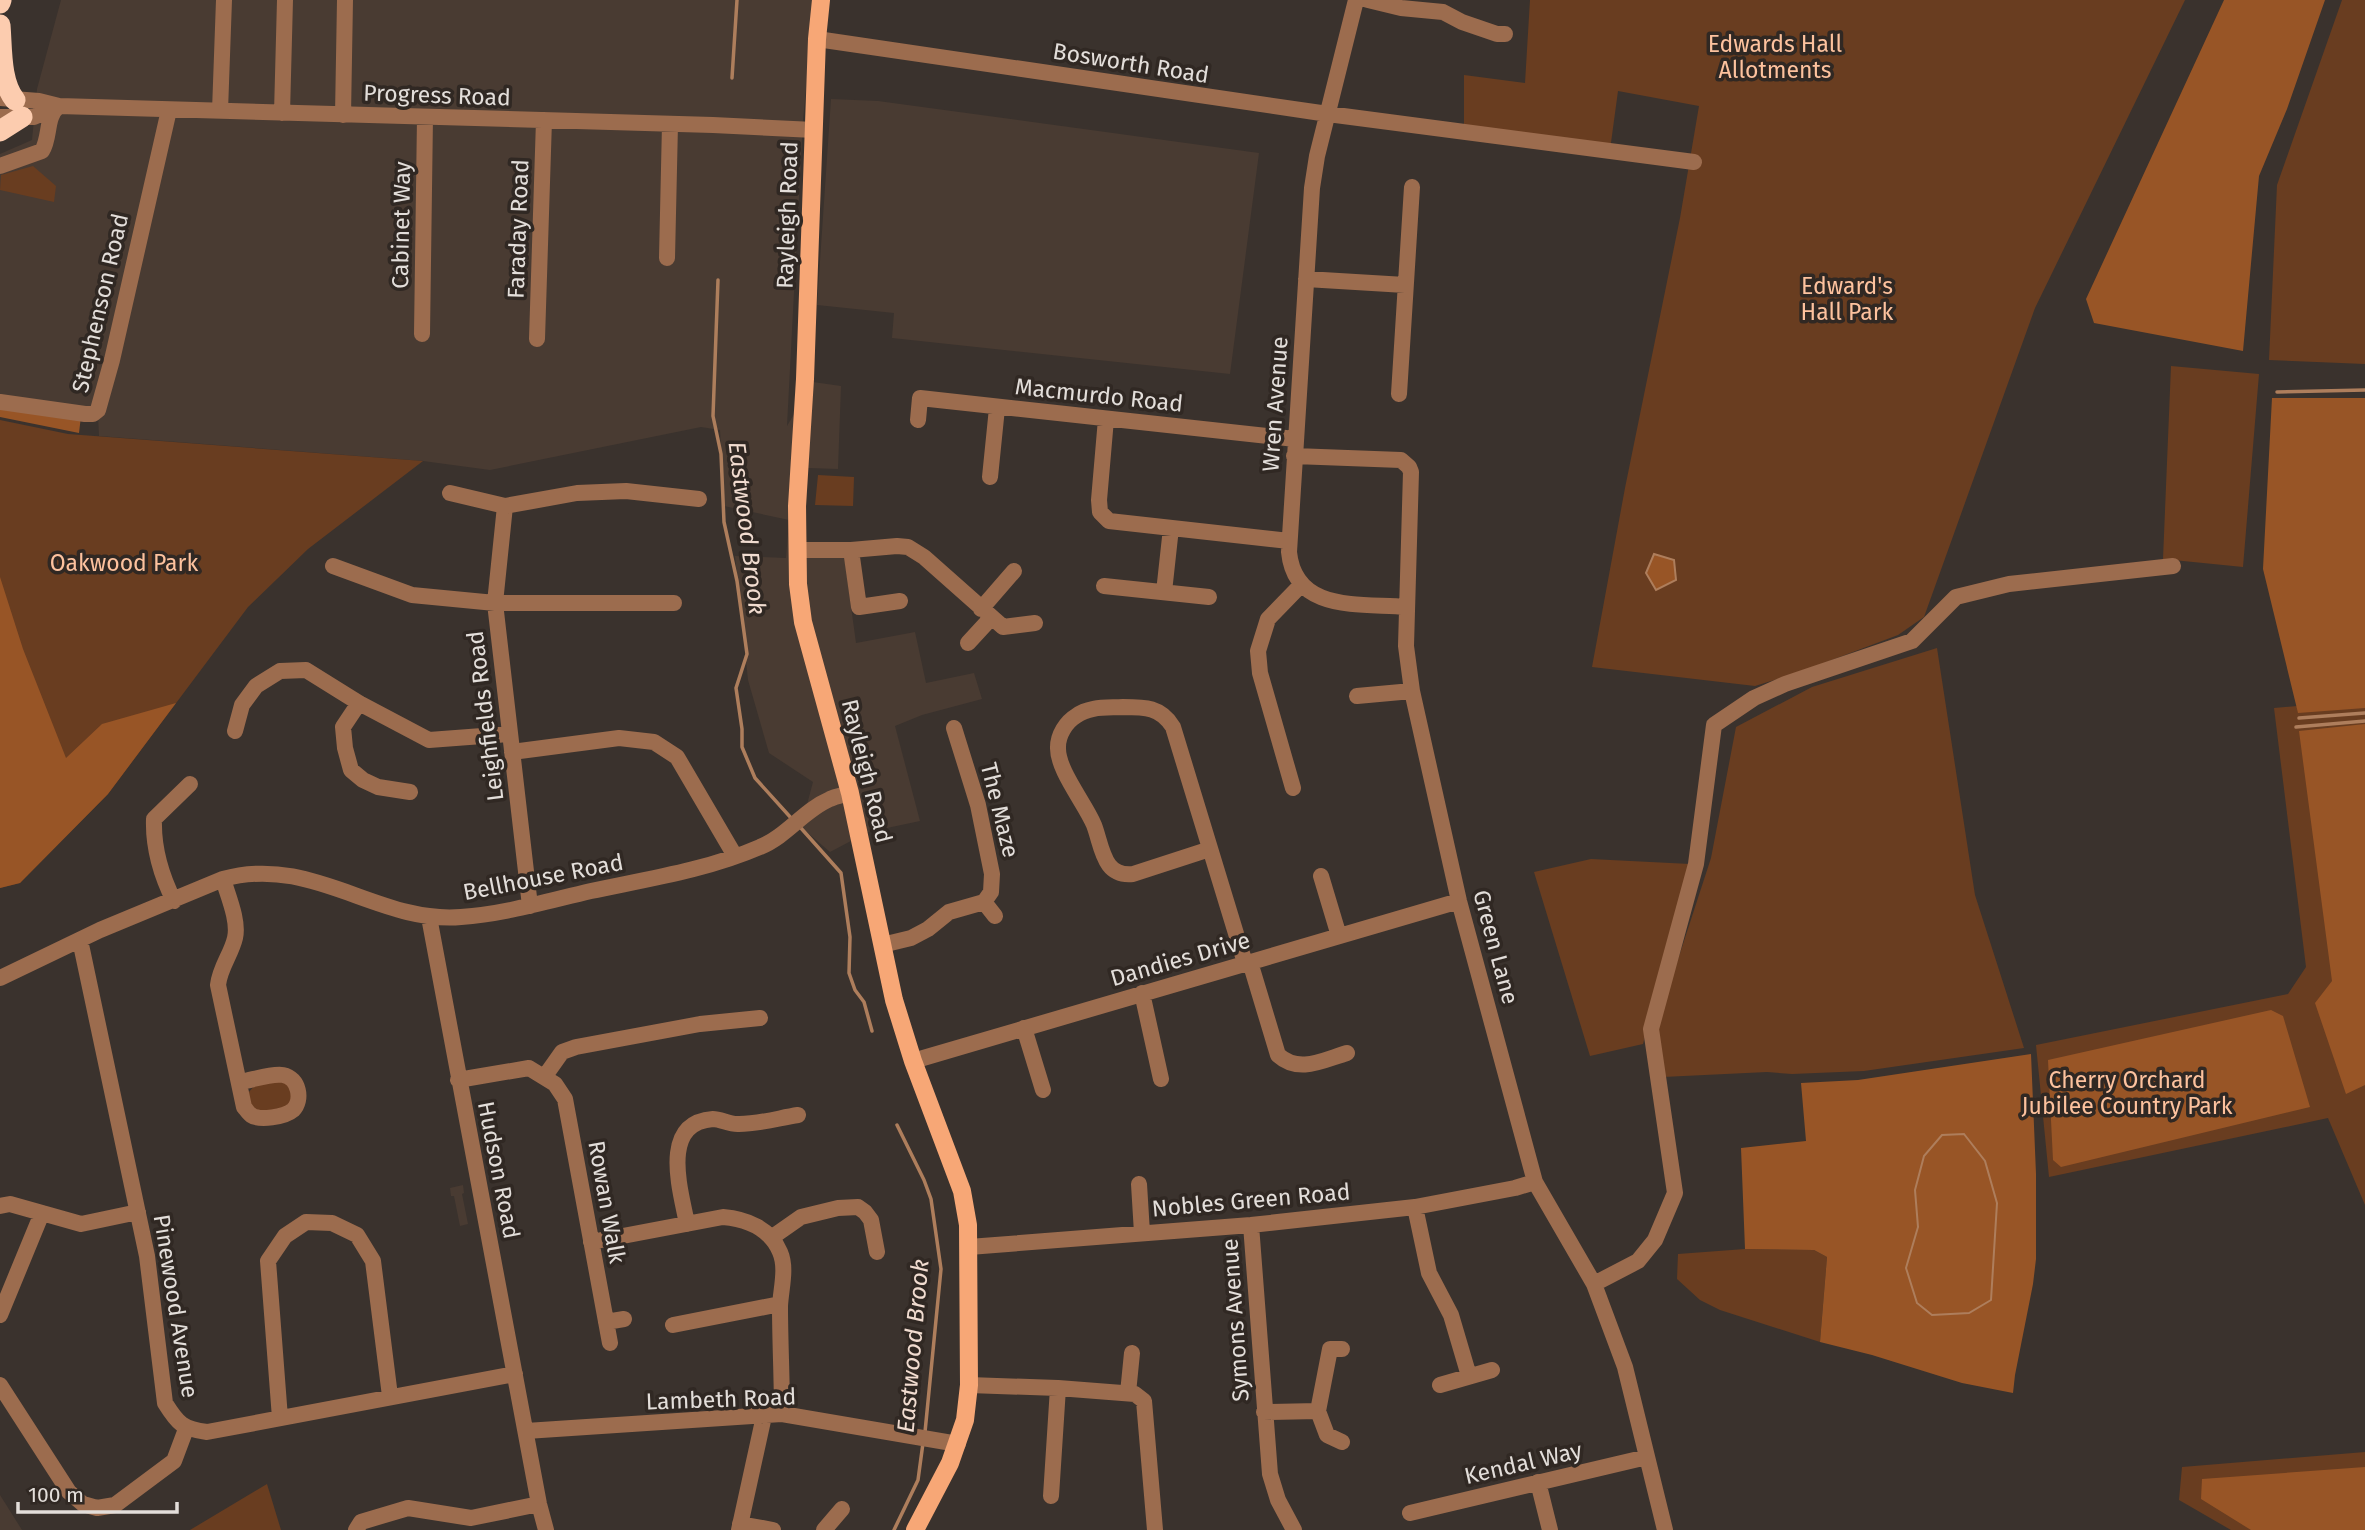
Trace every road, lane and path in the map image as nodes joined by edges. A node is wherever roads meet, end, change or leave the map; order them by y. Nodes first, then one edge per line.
1 (224, 0) edge
2 (285, 0) edge
3 (345, 0) edge
4 (821, 0) edge
5 (1356, 0) edge
6 (1368, 0) edge
7 (0, 25) edge
8 (1505, 34) dead end
9 (817, 39) junction
10 (59, 106) junction
11 (18, 108) edge
12 (169, 110) junction
13 (220, 111) junction
14 (282, 113) junction
15 (1328, 114) junction
16 (343, 115) junction
17 (0, 117) edge
18 (425, 117) junction
19 (544, 120) junction
20 (670, 124) junction
21 (49, 130) junction
22 (814, 130) junction
23 (0, 131) edge
24 (1694, 162) dead end
25 (0, 166) edge
26 (1412, 187) dead end
27 (667, 258) dead end
28 (1306, 279) junction
29 (1405, 285) junction
30 (422, 334) dead end
31 (537, 340) dead end
32 (1399, 394) dead end
33 (0, 401) edge
34 (998, 408) junction
35 (1106, 419) junction
36 (918, 420) dead end
37 (1295, 439) junction
38 (1294, 456) junction
39 (990, 477) dead end
40 (450, 493) dead end
41 (699, 499) dead end
42 (505, 506) junction
43 (1171, 528) junction
44 (1289, 541) junction
45 (797, 550) junction
46 (851, 551) junction
47 (333, 566) dead end
48 (2173, 566) dead end
49 (1014, 571) dead end
50 (1301, 585) junction
51 (1104, 586) dead end
52 (1164, 592) junction
53 (1209, 597) dead end
54 (900, 601) dead end
55 (495, 603) junction
56 (674, 603) dead end
57 (1406, 607) junction
58 (986, 613) junction
59 (1035, 623) dead end
60 (968, 643) dead end
61 (1412, 691) junction
62 (1357, 696) dead end
63 (359, 702) junction
64 (954, 729) dead end
65 (236, 731) dead end
66 (509, 734) junction
67 (512, 752) junction
68 (190, 784) dead end
69 (1293, 788) dead end
70 (410, 792) dead end
71 (850, 793) junction
72 (1210, 849) junction
73 (735, 856) junction
74 (1321, 876) dead end
75 (223, 879) junction
76 (174, 901) junction
77 (1459, 901) junction
78 (984, 902) junction
79 (530, 906) junction
80 (429, 916) junction
81 (995, 916) dead end
82 (1339, 936) junction
83 (80, 940) junction
84 (882, 945) junction
85 (1248, 962) junction
86 (0, 978) edge
87 (1142, 993) junction
88 (760, 1018) dead end
89 (1024, 1028) junction
90 (1347, 1053) dead end
91 (913, 1061) junction
92 (545, 1076) junction
93 (1161, 1079) dead end
94 (458, 1080) junction
95 (240, 1082) dead end
96 (1043, 1090) dead end
97 (798, 1115) dead end
98 (1535, 1182) junction
99 (1139, 1184) dead end
100 (0, 1206) edge
101 (1415, 1207) junction
102 (138, 1212) junction
103 (41, 1213) junction
104 (687, 1224) junction
105 (1251, 1225) junction
106 (1142, 1233) junction
107 (771, 1238) junction
108 (591, 1242) junction
109 (968, 1247) junction
110 (877, 1252) dead end
111 (1594, 1284) junction
112 (780, 1304) junction
113 (0, 1315) edge
114 (624, 1319) dead end
115 (606, 1322) junction
116 (683, 1327) dead end
117 (610, 1343) dead end
118 (1342, 1349) dead end
119 (1132, 1353) dead end
120 (1492, 1370) dead end
121 (515, 1374) junction
122 (1469, 1376) junction
123 (0, 1385) edge
124 (969, 1385) junction
125 (1440, 1385) dead end
126 (1058, 1388) junction
127 (1128, 1393) junction
128 (390, 1396) junction
129 (1318, 1411) junction
130 (1264, 1412) junction
131 (782, 1414) junction
132 (764, 1416) junction
133 (280, 1418) junction
134 (186, 1429) junction
135 (526, 1431) junction
136 (1342, 1442) dead end
137 (958, 1444) junction
138 (1647, 1457) junction
139 (1538, 1482) junction
140 (1051, 1496) dead end
141 (539, 1504) junction
142 (842, 1509) dead end
143 (1410, 1513) dead end
144 (739, 1527) edge
145 (356, 1530) edge
146 (546, 1530) edge
147 (773, 1530) edge
148 (824, 1530) edge
149 (915, 1530) edge
150 (1155, 1530) edge
151 (1294, 1530) edge
152 (1550, 1530) edge
153 (1665, 1530) edge

1 - 13 street
2 - 14 street
3 - 16 street
4 - 9 main road, Rayleigh Road
5 - 15 street, Wren Avenue
6 - 8 street
7 - 11 highway
9 - 15 street, Bosworth Road
9 - 22 main road, Rayleigh Road
10 - 11 street, Progress Road
10 - 11 street, Progress Road
10 - 12 street, Progress Road
10 - 21 street
11 - 17 street, Progress Road
11 - 21 street
11 - 23 highway
12 - 13 street, Progress Road
12 - 33 street, Stephenson Road
13 - 14 street, Progress Road
14 - 16 street, Progress Road
15 - 24 street, Bosworth Road
15 - 28 street, Wren Avenue
16 - 18 street, Progress Road
18 - 19 street, Progress Road
18 - 30 street, Cabinet Way
19 - 20 street, Progress Road
19 - 31 street, Faraday Road
20 - 22 street, Progress Road
20 - 27 street
21 - 25 street
22 - 45 main road, Rayleigh Road
26 - 29 street
28 - 29 street
28 - 37 street, Wren Avenue
29 - 32 street
34 - 35 street, Macmurdo Road
34 - 36 street, Macmurdo Road
34 - 39 street
35 - 37 street, Macmurdo Road
35 - 43 street
37 - 38 street, Wren Avenue
38 - 44 street, Wren Avenue
38 - 57 street, Green Lane
40 - 42 street
41 - 42 street
42 - 55 street
43 - 44 street
43 - 52 street
44 - 50 street, Wren Avenue
45 - 46 street
45 - 71 main road, Rayleigh Road
46 - 54 street
46 - 58 street
47 - 55 street, Leighfields Road
48 - 111 street
49 - 58 street
50 - 57 street
50 - 69 street
51 - 52 street
52 - 53 street
55 - 56 street
55 - 66 street, Leighfields Road
57 - 61 street, Green Lane
58 - 59 street
58 - 60 street
61 - 62 street
61 - 77 street, Green Lane
63 - 65 street
63 - 66 street
63 - 70 street
64 - 78 street, The Maze
66 - 67 street, Leighfields Road
67 - 73 street
67 - 79 street, Leighfields Road
68 - 76 street
71 - 73 street, Bellhouse Road
71 - 84 main road, Rayleigh Road
72 - 72 street
72 - 85 street
73 - 79 street, Bellhouse Road
74 - 82 street
75 - 76 street, Bellhouse Road
75 - 80 street, Bellhouse Road
75 - 95 street
76 - 83 street, Bellhouse Road
77 - 82 street, Dandies Drive
77 - 98 street, Green Lane
78 - 81 street
78 - 84 street
79 - 80 street, Bellhouse Road
80 - 94 street, Hudson Road
82 - 85 street, Dandies Drive
83 - 86 street, Bellhouse Road
83 - 102 street, Pinewood Avenue
84 - 91 main road, Rayleigh Road
85 - 87 street, Dandies Drive
85 - 90 street
87 - 89 street, Dandies Drive
87 - 93 street
88 - 92 street
89 - 91 street, Dandies Drive
89 - 96 street
91 - 109 main road, Rayleigh Road
92 - 94 street
92 - 108 street, Rowan Walk
94 - 121 street, Hudson Road
97 - 104 street
98 - 101 street, Nobles Green Road
98 - 111 street, Green Lane
99 - 106 street
100 - 103 street
101 - 105 street, Nobles Green Road
101 - 122 street
102 - 103 street
102 - 134 street, Pinewood Avenue
103 - 113 street
104 - 107 street
104 - 108 street
105 - 106 street, Nobles Green Road
105 - 130 street, Symons Avenue
106 - 109 street, Nobles Green Road
107 - 110 street
107 - 112 street
108 - 115 street, Rowan Walk
109 - 124 main road, Rayleigh Road
111 - 138 street, Green Lane
112 - 116 street
112 - 131 street
114 - 115 street
115 - 117 street, Rowan Walk
118 - 129 street
119 - 127 street
120 - 122 street
121 - 128 street, Pinewood Avenue
121 - 135 street, Hudson Road
122 - 125 street
123 - 134 street
124 - 126 street
124 - 137 main road, Rayleigh Road
126 - 127 street
126 - 140 street
127 - 150 street
128 - 133 street, Pinewood Avenue
128 - 133 street
129 - 130 street, Symons Avenue
129 - 136 street
130 - 151 street, Symons Avenue
131 - 132 street, Lambeth Road
131 - 137 street, Lambeth Road
132 - 135 street, Lambeth Road
132 - 144 street
133 - 134 street, Pinewood Avenue
135 - 141 street, Hudson Road
137 - 149 main road, Rayleigh Road
138 - 139 street, Kendal Way
138 - 153 street, Green Lane
139 - 143 street, Kendal Way
139 - 152 street
141 - 145 street
141 - 146 street, Hudson Road
142 - 148 street
144 - 147 street

